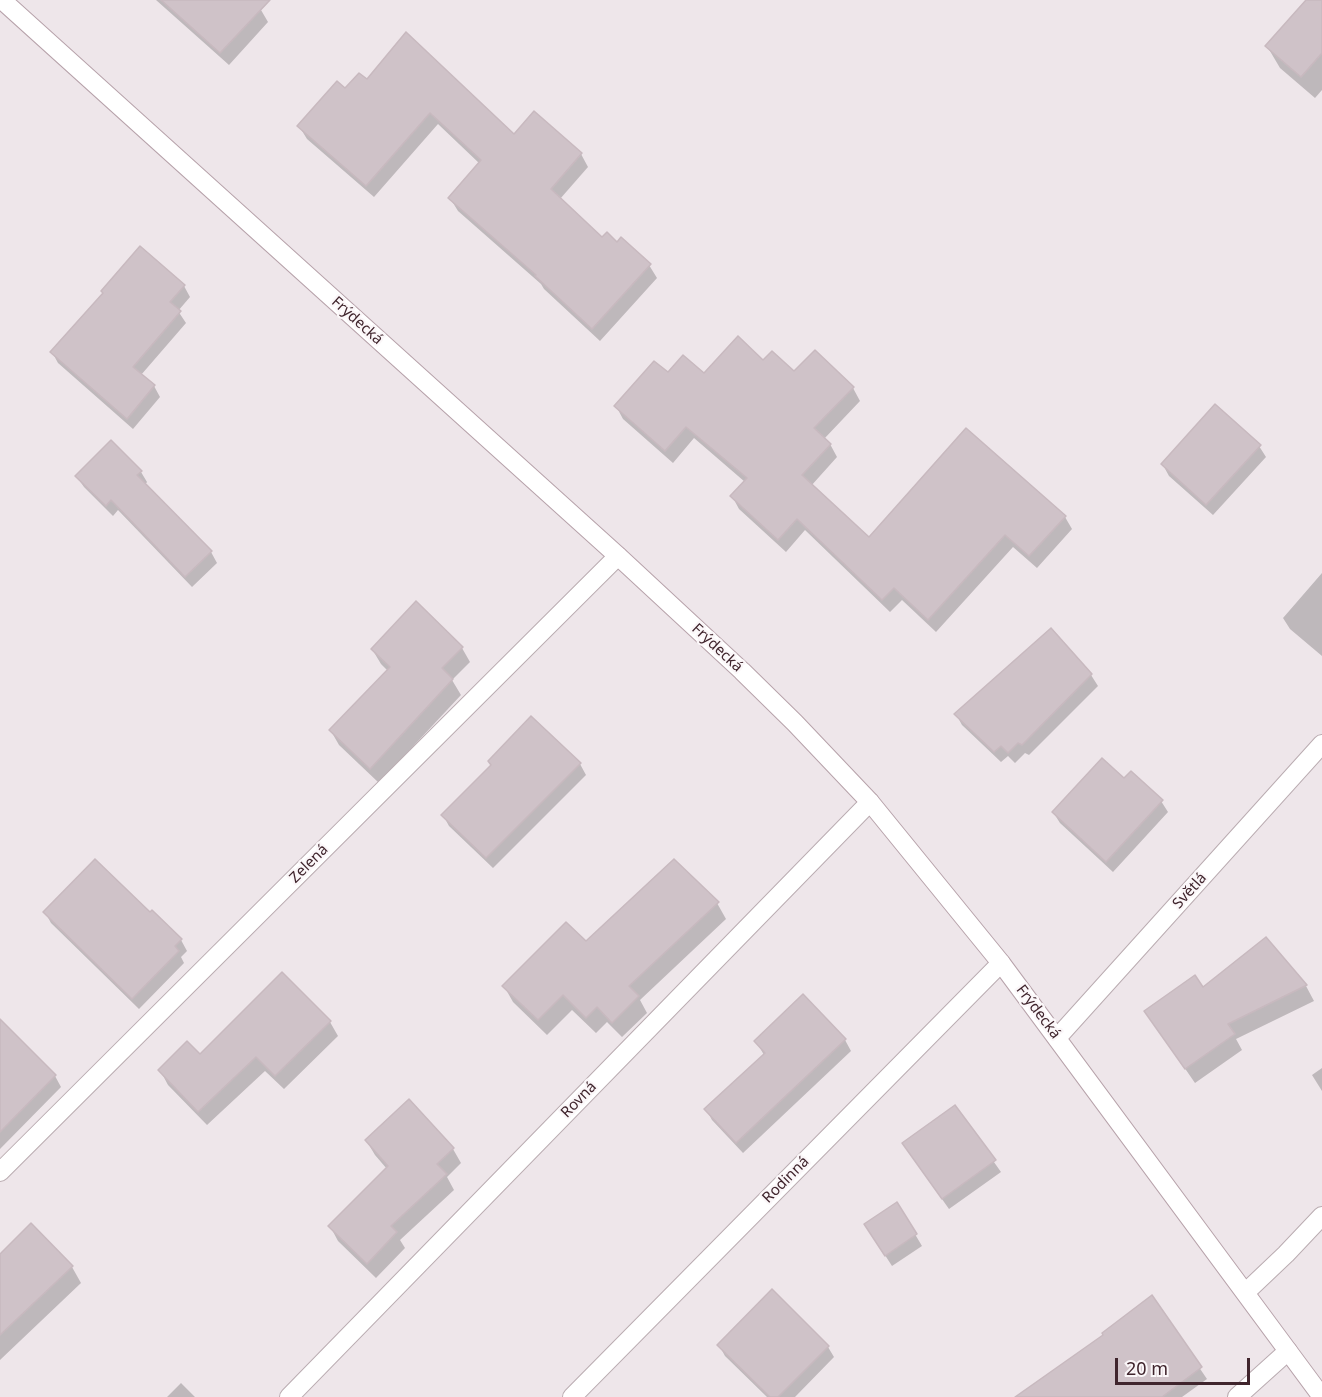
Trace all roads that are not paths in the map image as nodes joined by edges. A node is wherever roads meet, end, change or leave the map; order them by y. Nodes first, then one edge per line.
1 (2, 0) edge
2 (618, 556) junction
3 (1322, 744) edge
4 (870, 802) junction
5 (1001, 963) junction
6 (1057, 1038) junction
7 (0, 1172) edge
8 (1322, 1216) edge
9 (1246, 1292) junction
10 (1288, 1351) junction
11 (288, 1397) edge
12 (572, 1397) edge
13 (1237, 1397) edge
14 (1322, 1397) edge

1 - 2 street, Frýdecká
2 - 4 street, Frýdecká
2 - 7 street, Zelená
3 - 6 street, Světlá
4 - 5 street, Frýdecká
4 - 11 street, Rovná
5 - 6 street, Frýdecká
5 - 12 street, Rodinná
6 - 9 street, Frýdecká
8 - 9 street
9 - 10 street, Frýdecká
10 - 13 street
10 - 14 street, Frýdecká

